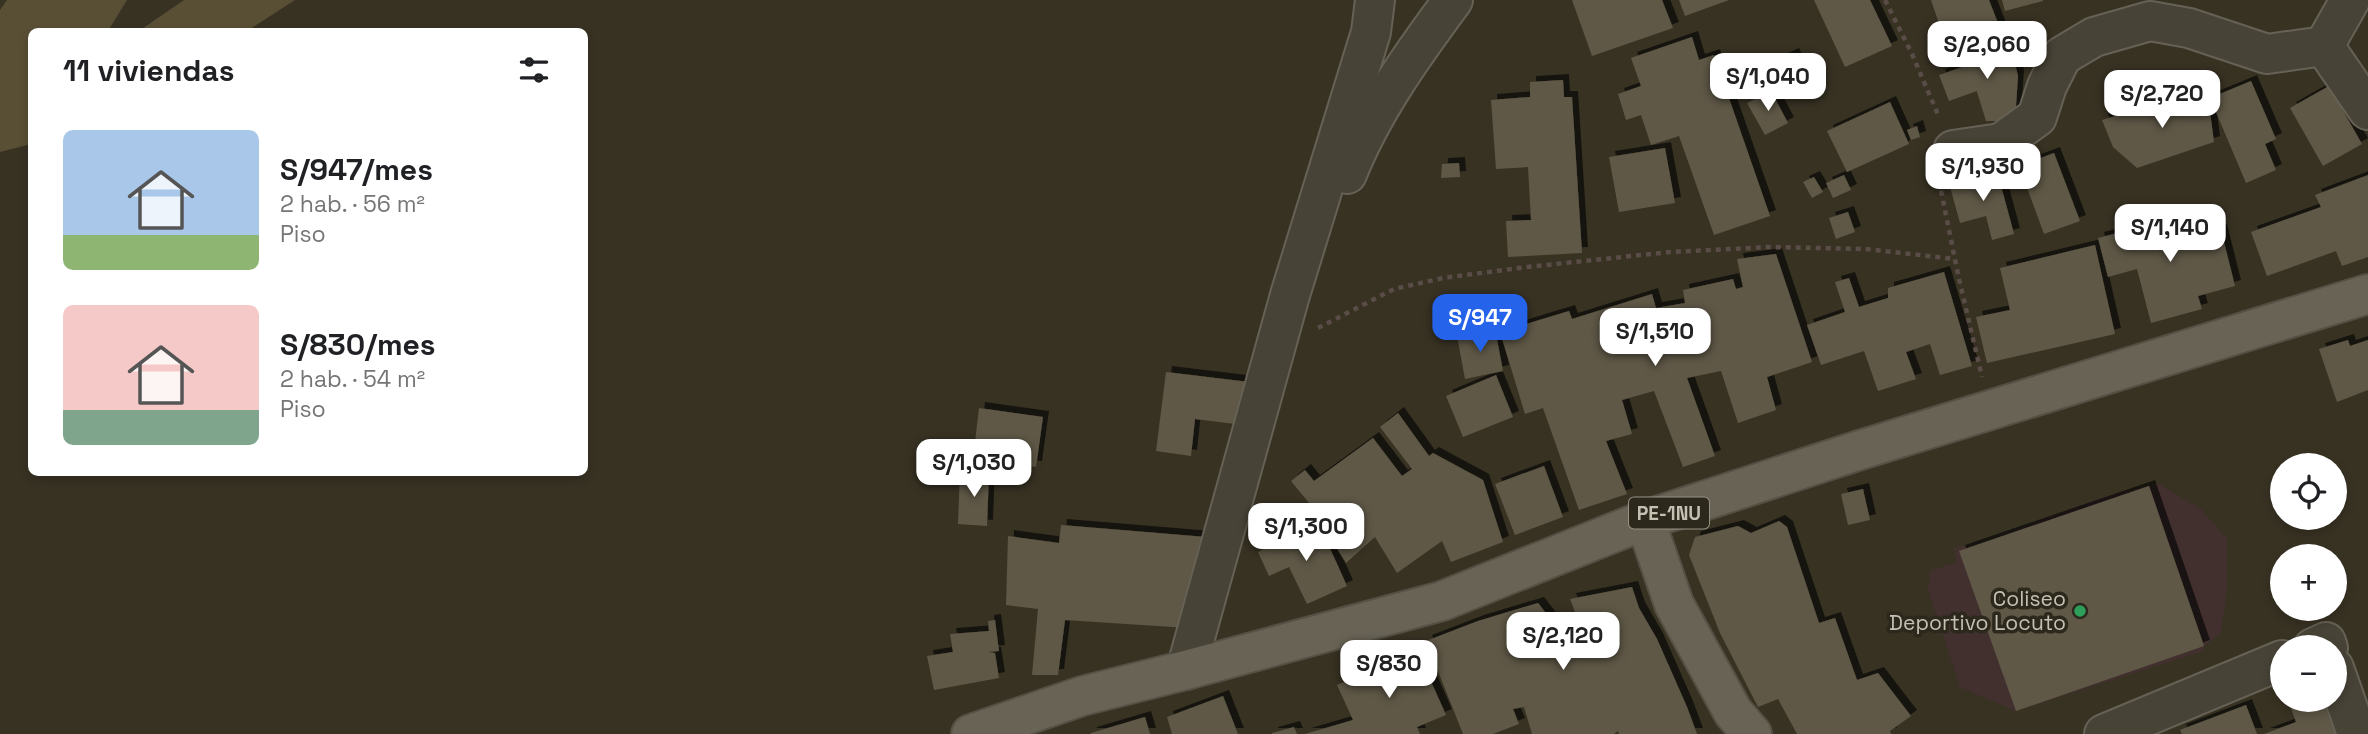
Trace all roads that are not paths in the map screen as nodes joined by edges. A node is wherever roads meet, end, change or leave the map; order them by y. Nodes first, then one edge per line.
1 (1376, 0) edge
2 (1453, 0) edge
3 (2350, 0) edge
4 (2324, 46) junction
5 (2368, 110) edge
6 (1953, 150) road end
7 (2368, 294) edge
8 (1290, 296) junction
9 (1646, 520) junction
10 (2270, 665) edge
11 (1186, 670) junction
12 (2347, 705) edge
13 (971, 734) edge
14 (1752, 734) edge
15 (2104, 734) edge
16 (2357, 734) edge

1 - 8 street
2 - 8 street
3 - 4 street
4 - 5 street
4 - 6 street
7 - 9 main road, PE-1NU
8 - 11 street
9 - 11 main road, PE-1NU
9 - 14 main road
10 - 15 street
11 - 13 main road, PE-1NU
12 - 16 street

